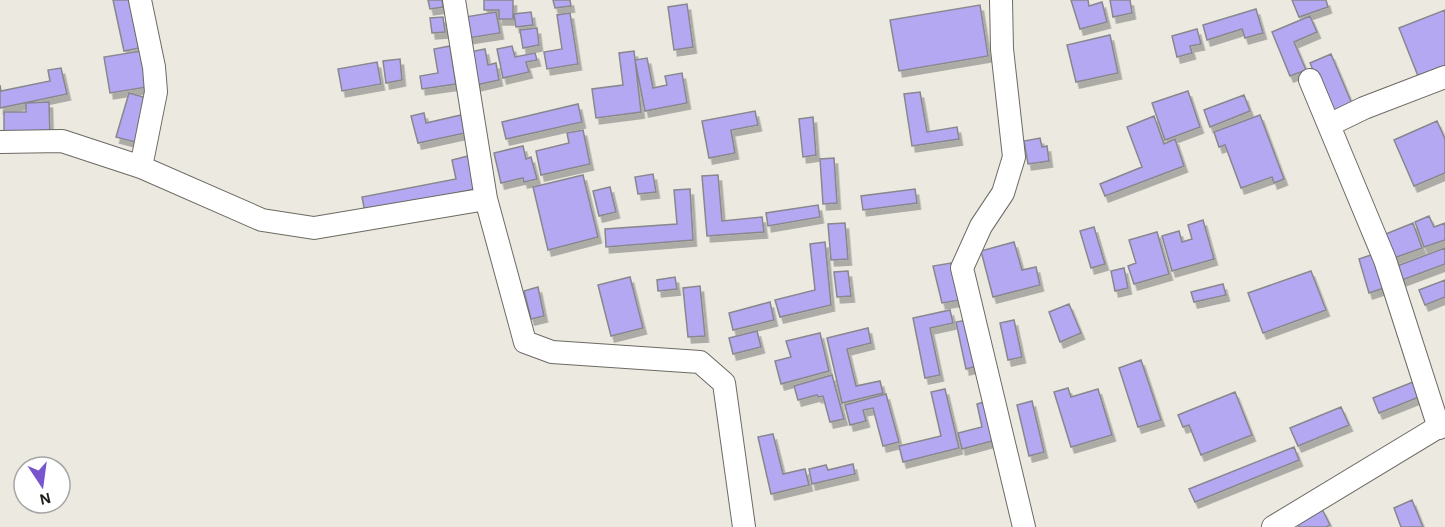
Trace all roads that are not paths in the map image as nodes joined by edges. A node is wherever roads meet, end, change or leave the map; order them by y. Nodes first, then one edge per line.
1 (140, 0) edge
2 (454, 0) edge
3 (1001, 0) edge
4 (1445, 77) edge
5 (1310, 80) dead end
6 (1329, 125) junction
7 (0, 142) edge
8 (141, 167) junction
9 (486, 199) junction
10 (1442, 425) edge
11 (744, 527) edge
12 (1024, 527) edge
13 (1273, 527) edge

1 - 8 street
2 - 9 street
3 - 12 street
4 - 6 street
5 - 6 street
6 - 10 street
7 - 8 street
8 - 9 street
9 - 11 street
10 - 13 street

